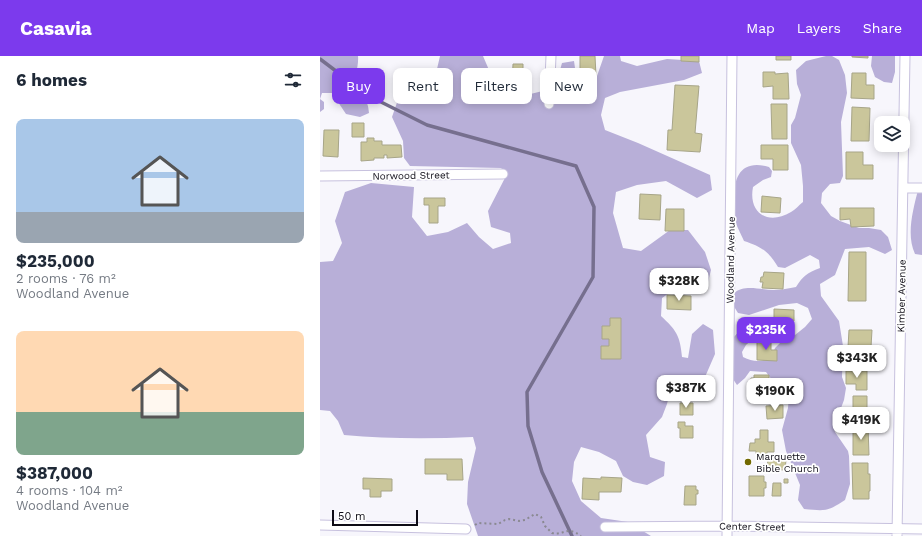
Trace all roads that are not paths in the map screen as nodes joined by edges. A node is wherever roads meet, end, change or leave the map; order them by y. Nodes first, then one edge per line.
1 (551, 56) edge
2 (732, 56) edge
3 (905, 56) edge
4 (550, 68) edge
5 (503, 174) dead end
6 (320, 176) edge
7 (903, 188) junction
8 (922, 188) edge
9 (320, 525) edge
10 (727, 526) junction
11 (606, 527) dead end
12 (466, 529) road end
13 (922, 529) edge
14 (897, 532) edge
15 (727, 536) edge

1 - 4 street
2 - 10 street, Woodland Avenue
3 - 7 street, Kimber Avenue
5 - 6 street, Norwood Street
7 - 8 street
7 - 14 street, Kimber Avenue
9 - 12 street
10 - 11 street, Center Street
10 - 14 street, Center Street
10 - 15 street, Woodland Avenue
13 - 14 street, Center Street

